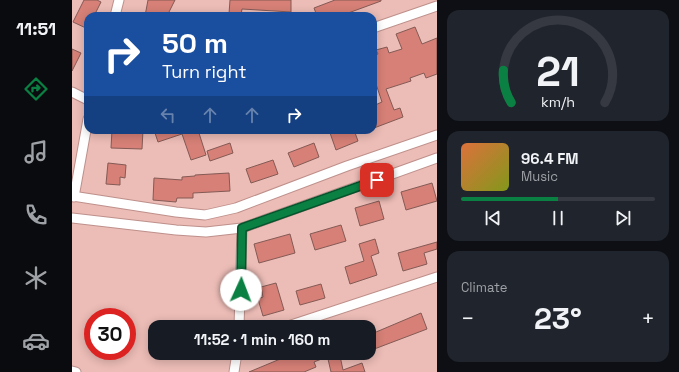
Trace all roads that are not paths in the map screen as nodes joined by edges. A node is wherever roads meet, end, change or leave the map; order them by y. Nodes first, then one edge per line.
1 (119, 0) edge
2 (437, 6) edge
3 (116, 12) edge
4 (377, 27) edge
5 (72, 92) edge
6 (84, 98) edge
7 (85, 134) edge
8 (437, 135) edge
9 (437, 158) edge
10 (73, 196) edge
11 (72, 219) edge
12 (242, 228) junction
13 (437, 276) edge
14 (239, 320) edge
15 (306, 320) edge
16 (236, 360) edge
17 (72, 371) edge
18 (76, 372) edge
19 (234, 372) edge

1 - 3 street
2 - 4 street
5 - 6 street
7 - 10 street
8 - 10 street
9 - 12 street
11 - 12 street
12 - 14 street
13 - 15 street
16 - 19 street
17 - 18 street

